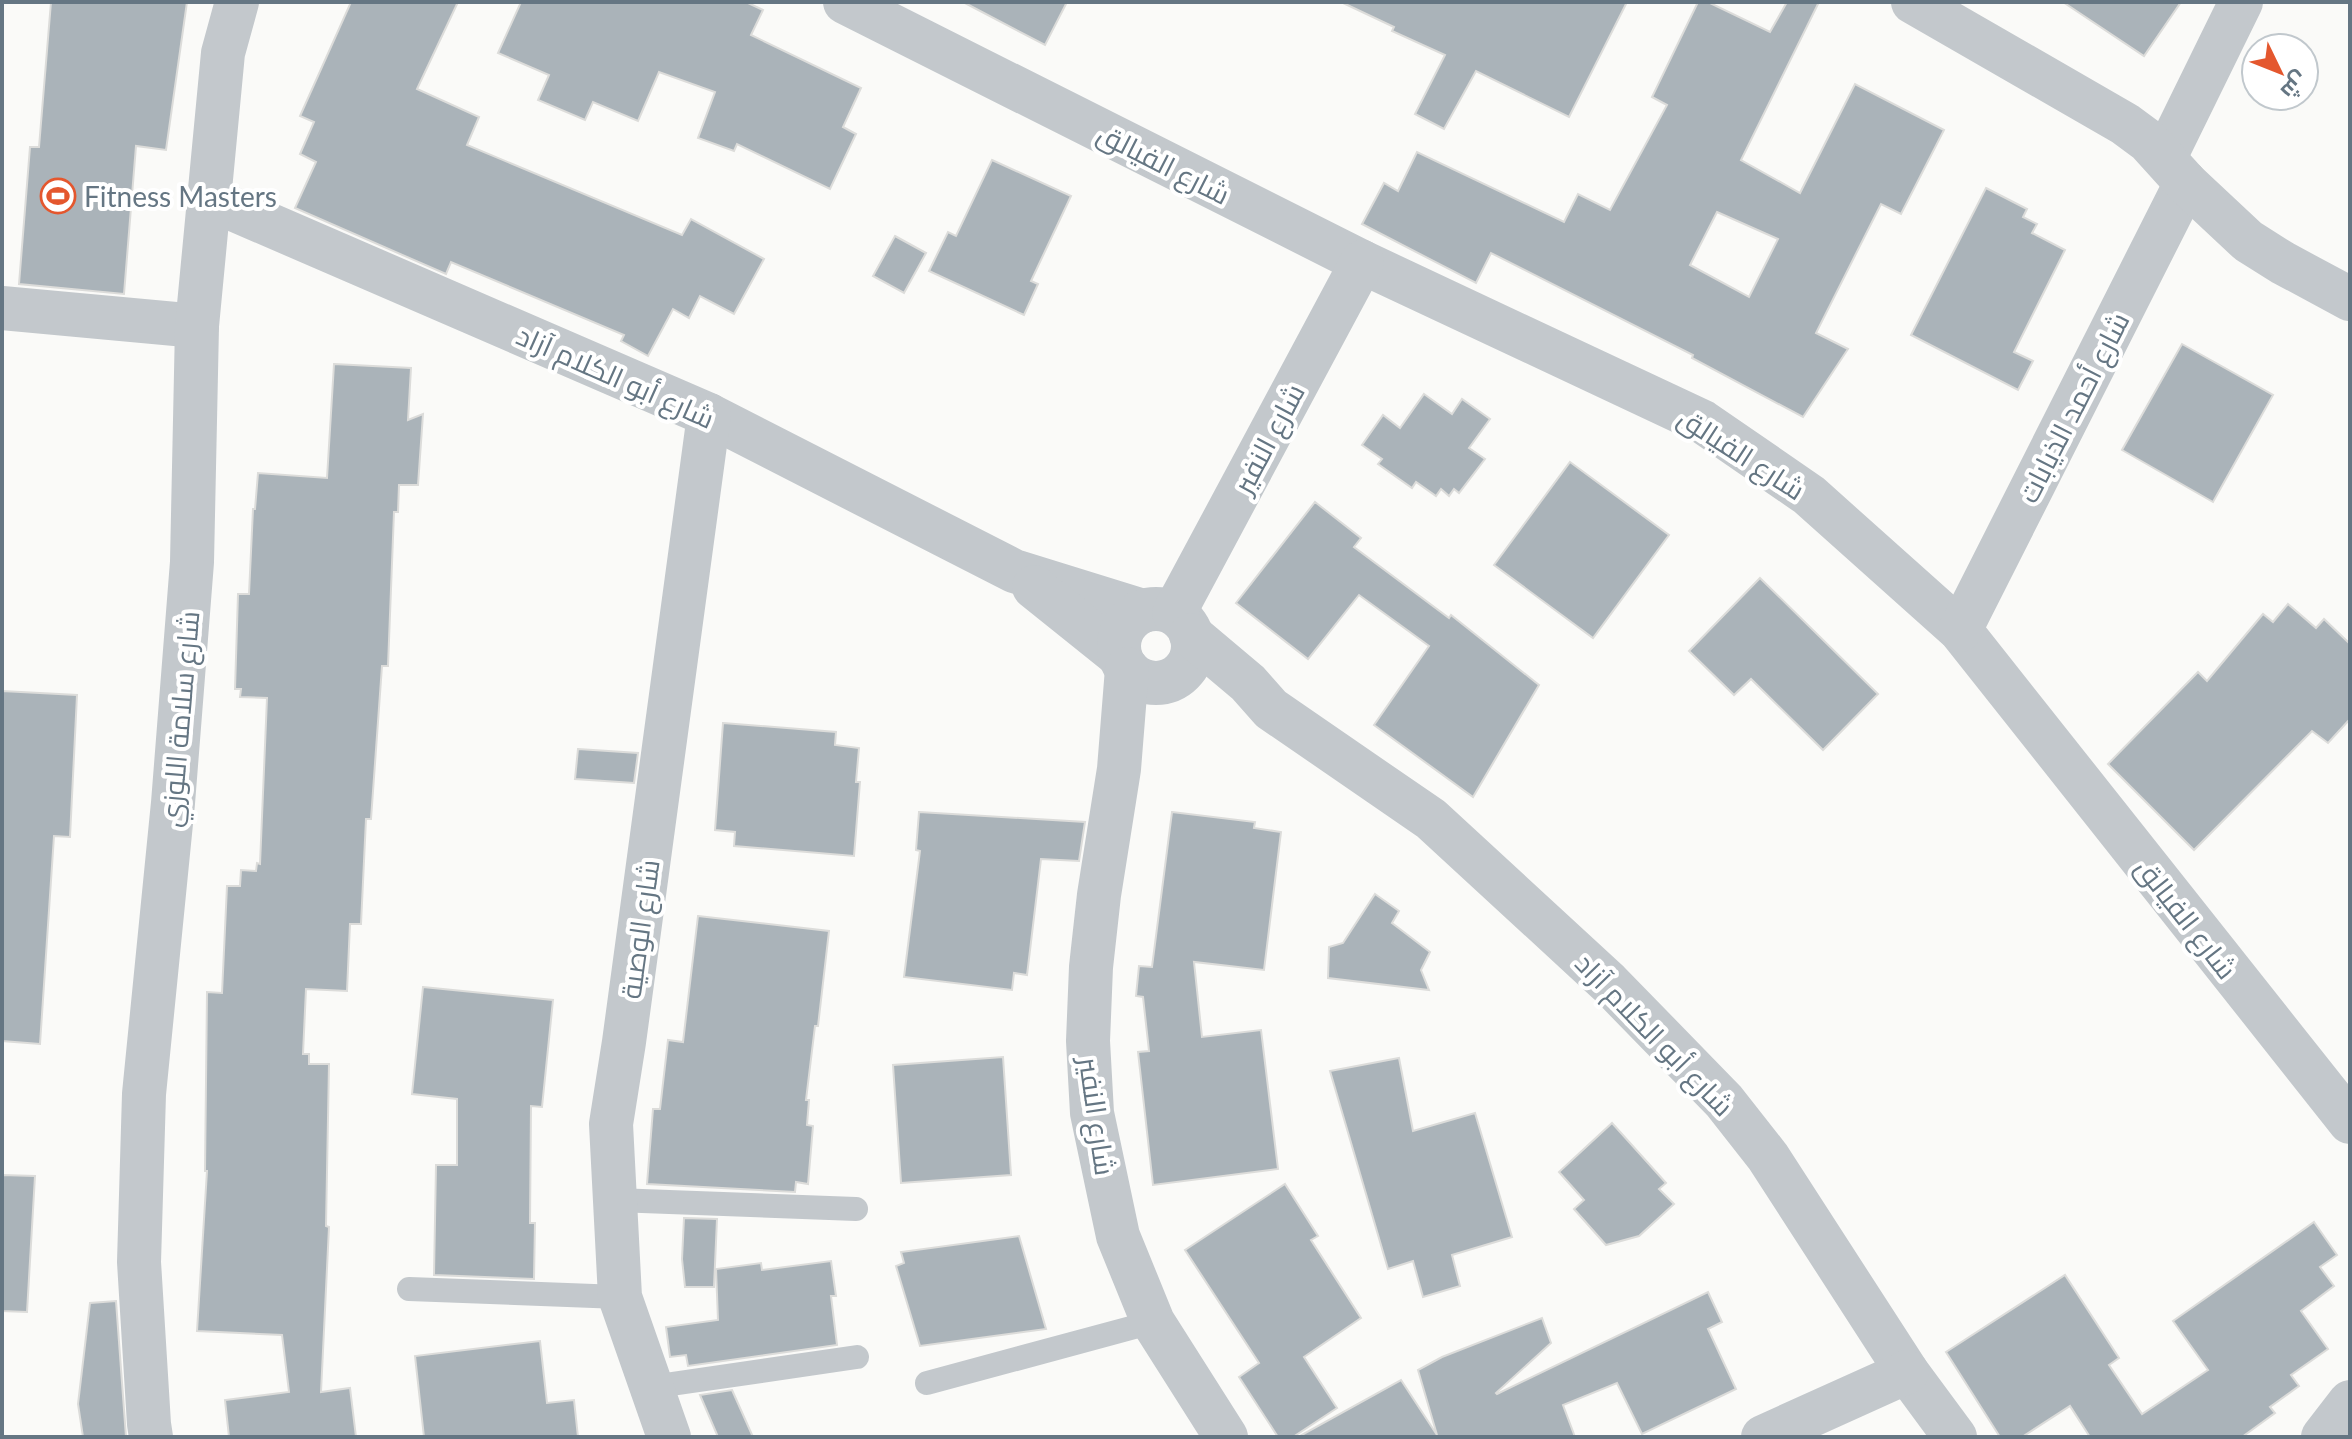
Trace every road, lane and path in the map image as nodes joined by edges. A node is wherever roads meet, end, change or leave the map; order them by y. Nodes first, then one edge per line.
1 (237, 2) edge
2 (845, 2) edge
3 (1913, 2) edge
4 (2241, 2) edge
5 (2176, 170) junction
6 (210, 199) junction
7 (1362, 262) junction
8 (2350, 299) edge
9 (2, 308) edge
10 (197, 326) junction
11 (709, 415) junction
12 (1960, 630) junction
13 (1158, 649) junction
14 (2350, 1122) edge
15 (615, 1200) junction
16 (856, 1209) dead end
17 (409, 1289) dead end
18 (620, 1297) junction
19 (1153, 1322) junction
20 (857, 1357) dead end
21 (1907, 1372) junction
22 (927, 1383) dead end
23 (651, 1387) junction
24 (2350, 1402) edge
25 (151, 1437) edge
26 (669, 1437) edge
27 (1226, 1437) edge
28 (1763, 1437) edge
29 (1955, 1437) edge
30 (2323, 1437) edge

1 - 6 street, شارع سلامة اللوزي
2 - 7 street, شارع الفيالق
3 - 5 street
4 - 5 street, شارع أحمد الذيابات
5 - 8 street
5 - 12 street, شارع أحمد الذيابات
6 - 10 street, شارع سلامة اللوزي
6 - 11 street, شارع أبو الكلام آزاد
7 - 12 street, شارع الفيالق
7 - 13 street, شارع النفير
9 - 10 street
10 - 25 street, شارع سلامة اللوزي
11 - 13 street, شارع أبو الكلام آزاد
11 - 15 street, شارع الوصية
12 - 14 street, شارع الفيالق
13 - 19 street, شارع النفير
13 - 21 street, شارع أبو الكلام آزاد
15 - 16 lane
15 - 18 street, شارع الوصية
17 - 18 lane
18 - 23 street, شارع الوصية
19 - 22 lane
19 - 27 street, شارع النفير
20 - 23 lane
21 - 28 street
21 - 29 street, شارع أبو الكلام آزاد
23 - 26 street, شارع الوصية
24 - 30 street

